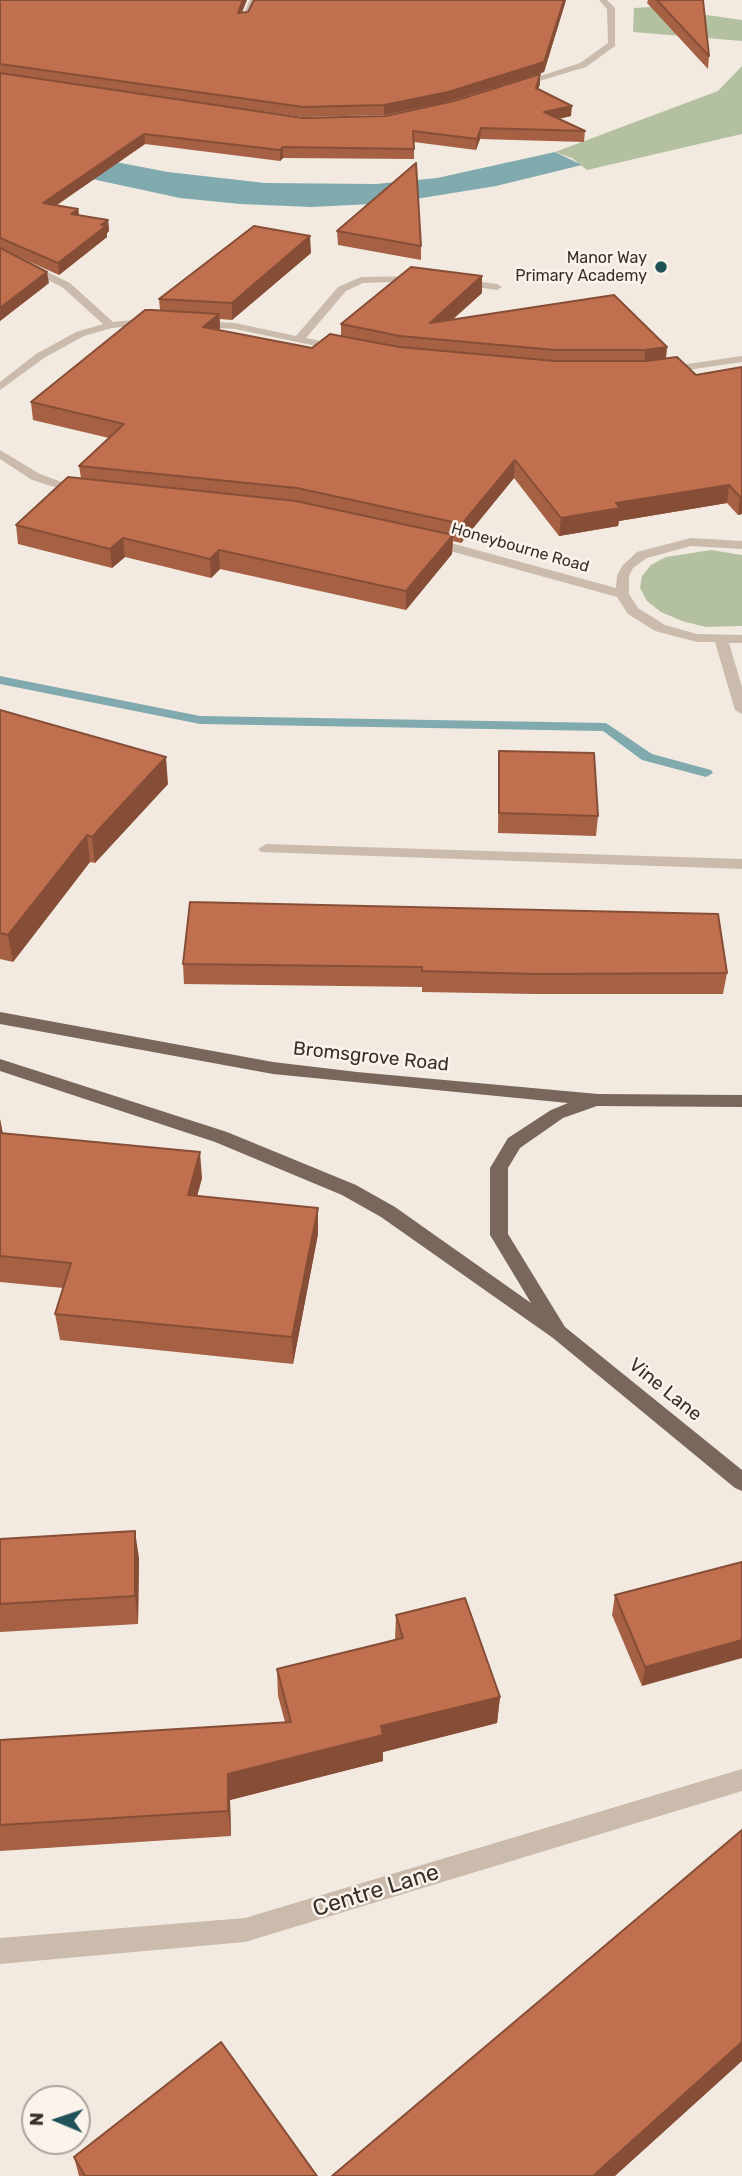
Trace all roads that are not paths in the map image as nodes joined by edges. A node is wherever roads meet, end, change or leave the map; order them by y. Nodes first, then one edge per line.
1 (254, 0) edge
2 (603, 0) edge
3 (243, 19) edge
4 (502, 91) edge
5 (0, 252) edge
6 (431, 280) edge
7 (443, 280) edge
8 (497, 287) dead end
9 (167, 322) edge
10 (181, 323) edge
11 (111, 325) junction
12 (298, 340) junction
13 (348, 349) edge
14 (742, 359) edge
15 (656, 372) edge
16 (0, 387) edge
17 (0, 454) edge
18 (90, 492) edge
19 (419, 539) edge
20 (742, 545) edge
21 (622, 594) junction
22 (742, 639) edge
23 (721, 640) junction
24 (742, 710) edge
25 (267, 849) dead end
26 (742, 864) edge
27 (0, 1018) edge
28 (0, 1065) edge
29 (740, 1099) edge
30 (598, 1100) junction
31 (560, 1332) junction
32 (742, 1482) edge
33 (742, 1780) edge
34 (0, 1951) edge

1 - 3 street
2 - 4 street
5 - 11 street
6 - 12 street
7 - 8 street
9 - 11 street
10 - 12 street
11 - 16 street
12 - 13 street
14 - 15 street
17 - 18 street
19 - 21 street, Honeybourne Road
20 - 21 street
21 - 23 street
22 - 23 street
23 - 24 street
25 - 26 street
27 - 30 main road, Bromsgrove Road
28 - 31 main road
29 - 30 main road, Bromsgrove Road
30 - 31 main road
31 - 32 main road, Vine Lane
33 - 34 street, Centre Lane

